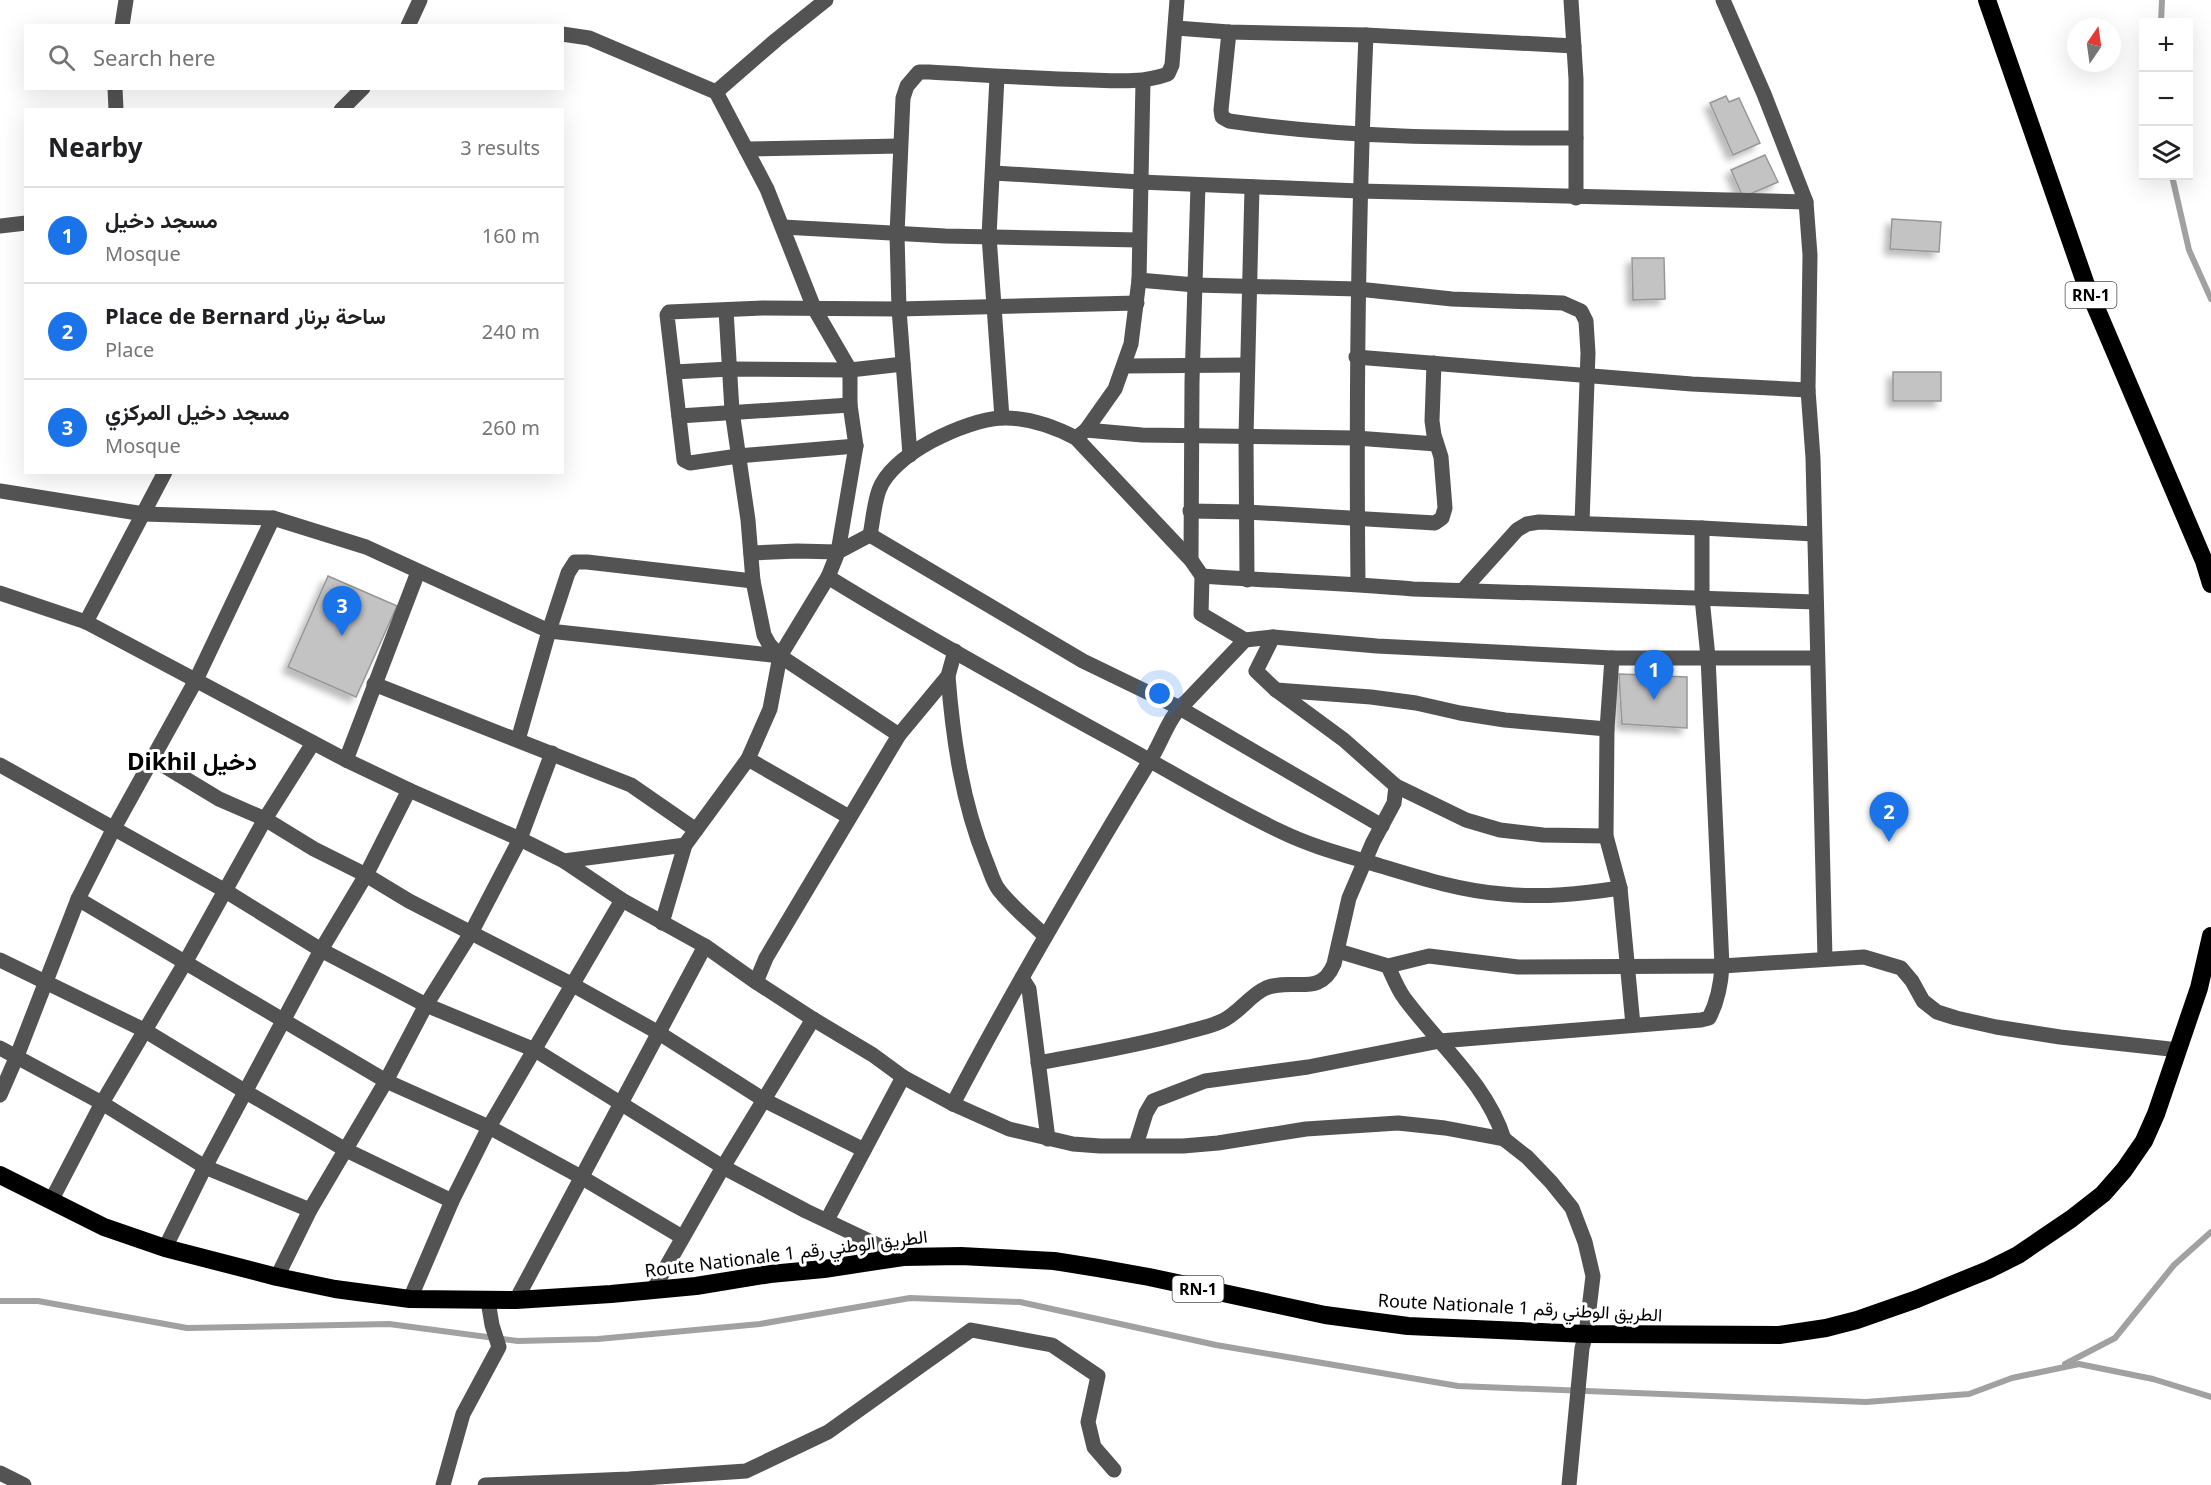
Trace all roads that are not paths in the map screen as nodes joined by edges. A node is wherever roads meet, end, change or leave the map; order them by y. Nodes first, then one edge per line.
1 (126, 0) edge
2 (420, 0) edge
3 (826, 0) edge
4 (1177, 0) edge
5 (1571, 0) edge
6 (1723, 0) edge
7 (1987, 0) edge
8 (122, 24) edge
9 (409, 24) edge
10 (1176, 28) junction
11 (1229, 32) junction
12 (564, 34) edge
13 (1366, 35) junction
14 (1574, 46) junction
15 (997, 77) junction
16 (1143, 81) junction
17 (115, 90) edge
18 (361, 90) edge
19 (716, 92) junction
20 (116, 108) edge
21 (343, 108) edge
22 (1361, 134) junction
23 (1576, 138) junction
24 (900, 146) junction
25 (746, 149) junction
26 (994, 173) junction
27 (1140, 182) junction
28 (1198, 185) junction
29 (1252, 187) junction
30 (1359, 191) junction
31 (1576, 198) junction
32 (1806, 202) junction
33 (24, 223) edge
34 (0, 226) edge
35 (783, 227) junction
36 (897, 234) junction
37 (989, 236) junction
38 (1139, 240) junction
39 (1139, 280) junction
40 (1195, 285) junction
41 (1249, 286) junction
42 (1358, 289) junction
43 (1137, 303) junction
44 (993, 306) junction
45 (814, 308) junction
46 (899, 309) junction
47 (726, 310) junction
48 (1356, 357) junction
49 (1434, 363) junction
50 (903, 364) junction
51 (1247, 365) junction
52 (1124, 366) junction
53 (1192, 366) junction
54 (730, 369) junction
55 (850, 370) junction
56 (674, 372) junction
57 (1586, 375) junction
58 (1808, 390) junction
59 (850, 405) junction
60 (732, 411) junction
61 (679, 416) junction
62 (1002, 418) junction
63 (1081, 434) junction
64 (1192, 437) junction
65 (1246, 437) junction
66 (1356, 438) junction
67 (1436, 444) junction
68 (856, 446) junction
69 (910, 455) junction
70 (738, 456) junction
71 (164, 474) edge
72 (0, 491) edge
73 (1190, 512) junction
74 (1246, 512) junction
75 (144, 514) junction
76 (273, 518) junction
77 (1357, 518) junction
78 (1582, 524) junction
79 (1702, 528) junction
80 (1813, 534) junction
81 (870, 535) junction
82 (838, 552) junction
83 (751, 553) junction
84 (1191, 560) junction
85 (418, 572) junction
86 (1202, 576) junction
87 (828, 577) junction
88 (1247, 580) junction
89 (753, 581) junction
90 (1358, 584) junction
91 (2211, 584) edge
92 (1463, 590) junction
93 (0, 593) edge
94 (1702, 598) junction
95 (1815, 602) junction
96 (86, 622) junction
97 (549, 631) junction
98 (1273, 638) junction
99 (1245, 640) junction
100 (955, 651) junction
101 (780, 656) junction
102 (1708, 657) junction
103 (1816, 657) junction
104 (1612, 658) junction
105 (948, 676) junction
106 (196, 680) junction
107 (374, 684) junction
108 (1276, 690) junction
109 (1178, 707) junction
110 (1607, 729) junction
111 (899, 735) junction
112 (518, 740) junction
113 (313, 743) junction
114 (552, 753) junction
115 (153, 759) junction
116 (748, 759) junction
117 (346, 760) junction
118 (1150, 760) junction
119 (0, 765) edge
120 (1396, 786) junction
121 (409, 790) junction
122 (849, 817) junction
123 (265, 819) junction
124 (1382, 826) junction
125 (114, 828) junction
126 (696, 830) junction
127 (1606, 836) junction
128 (520, 839) junction
129 (685, 845) junction
130 (564, 861) junction
131 (1365, 861) junction
132 (366, 875) junction
133 (1620, 888) junction
134 (224, 890) junction
135 (78, 899) junction
136 (622, 900) junction
137 (662, 923) junction
138 (471, 933) junction
139 (1045, 936) junction
140 (2211, 936) edge
141 (705, 946) junction
142 (321, 950) junction
143 (1338, 951) junction
144 (1825, 959) junction
145 (0, 960) edge
146 (186, 961) junction
147 (1388, 966) junction
148 (1627, 966) junction
149 (1722, 966) junction
150 (1022, 978) junction
151 (46, 982) junction
152 (756, 982) junction
153 (573, 985) junction
154 (426, 1005) junction
155 (813, 1020) junction
156 (284, 1022) junction
157 (1633, 1025) junction
158 (144, 1030) junction
159 (659, 1033) junction
160 (1440, 1041) junction
161 (0, 1048) edge
162 (535, 1050) junction
163 (2179, 1050) junction
164 (17, 1056) junction
165 (1038, 1063) junction
166 (903, 1077) junction
167 (386, 1081) junction
168 (246, 1092) junction
169 (0, 1095) edge
170 (764, 1100) junction
171 (102, 1103) junction
172 (953, 1104) junction
173 (621, 1105) junction
174 (489, 1126) junction
175 (1048, 1139) junction
176 (1504, 1139) junction
177 (1136, 1145) junction
178 (346, 1150) junction
179 (864, 1150) junction
180 (205, 1167) junction
181 (723, 1167) junction
182 (0, 1175) edge
183 (581, 1177) junction
184 (452, 1201) junction
185 (51, 1202) junction
186 (310, 1210) junction
187 (827, 1220) junction
188 (682, 1238) junction
189 (165, 1248) junction
190 (903, 1257) junction
191 (277, 1277) junction
192 (653, 1290) junction
193 (410, 1299) junction
194 (488, 1300) junction
195 (516, 1300) junction
196 (1584, 1341) junction
197 (1114, 1470) dead end
198 (0, 1473) edge
199 (24, 1485) edge
200 (443, 1485) edge
201 (485, 1485) edge
202 (1569, 1485) edge

1 - 8 street
2 - 9 street
3 - 19 street
4 - 10 street
5 - 14 street
6 - 32 street
7 - 91 highway, RN-1
10 - 11 street
10 - 16 street
11 - 13 street
11 - 22 street
12 - 19 street
13 - 14 street
13 - 22 street
14 - 23 street
15 - 16 street
15 - 24 street
15 - 26 street
16 - 27 street
17 - 20 street
18 - 21 street
19 - 25 street
22 - 23 street
22 - 30 street
23 - 31 street
24 - 25 street
24 - 36 street
25 - 35 street
26 - 27 street
26 - 37 street
27 - 28 street
27 - 38 street
28 - 29 street
28 - 40 street
29 - 30 street
29 - 41 street
30 - 31 street
30 - 42 street
31 - 32 street
32 - 58 street
33 - 34 street
35 - 36 street
35 - 45 street
36 - 37 street
36 - 46 street
37 - 38 street
37 - 44 street
38 - 39 street
39 - 40 street
39 - 43 street
40 - 41 street
40 - 53 street
41 - 42 street
41 - 51 street
42 - 48 street
42 - 57 street
43 - 44 street
43 - 52 street
44 - 46 street
44 - 62 street
45 - 46 street
45 - 47 street
45 - 55 street
46 - 50 street
47 - 54 street
47 - 56 street
48 - 49 street
48 - 66 street
49 - 57 street
49 - 67 street
50 - 55 street
50 - 69 street
51 - 53 street
51 - 65 street
52 - 53 street
52 - 63 street
53 - 64 street
54 - 55 street
54 - 56 street
54 - 60 street
55 - 59 street
56 - 61 street
57 - 58 street
57 - 78 street
58 - 80 street
59 - 60 street
59 - 68 street
60 - 61 street
60 - 70 street
61 - 70 street
62 - 63 street
62 - 69 street
63 - 64 street
63 - 84 street
64 - 65 street
64 - 73 street
65 - 66 street
65 - 74 street
66 - 67 street
66 - 77 street
67 - 77 street
68 - 70 street
68 - 82 street
69 - 81 street
70 - 83 street
71 - 75 street
72 - 75 street
73 - 74 street
73 - 84 street
74 - 77 street
74 - 88 street
75 - 76 street
75 - 96 street
76 - 85 street
76 - 106 street
77 - 90 street
78 - 79 street
78 - 92 street
79 - 80 street
79 - 94 street
80 - 95 street
81 - 82 street
81 - 109 street
82 - 83 street
82 - 87 street
83 - 89 street
84 - 86 street
85 - 97 street
85 - 107 street
86 - 88 street
86 - 99 street
87 - 100 street
87 - 101 street
88 - 90 street
89 - 97 street
89 - 101 street
90 - 92 street
92 - 94 street
93 - 96 street
94 - 95 street
94 - 102 street
95 - 103 street
96 - 106 street
97 - 101 street
97 - 112 street
98 - 99 street
98 - 104 street
98 - 108 street
99 - 109 street
100 - 105 street
100 - 118 street
101 - 111 street
101 - 116 street
102 - 103 street
102 - 104 street
102 - 149 street
103 - 144 street
104 - 110 street
105 - 111 street
105 - 139 street
106 - 113 street
106 - 115 street
107 - 112 street
107 - 117 street
108 - 110 street
108 - 120 street
109 - 118 street
109 - 124 street
110 - 127 street
111 - 122 street
112 - 114 street
113 - 117 street
113 - 123 street
114 - 126 street
114 - 128 street
115 - 123 street
115 - 125 street
116 - 122 street
116 - 126 street
117 - 121 street
118 - 131 street
118 - 139 street
119 - 125 street
120 - 124 street
120 - 127 street
121 - 128 street
121 - 132 street
122 - 152 street
123 - 132 street
123 - 134 street
124 - 131 street
125 - 134 street
125 - 135 street
126 - 129 street
127 - 133 street
128 - 130 street
128 - 138 street
129 - 130 street
129 - 137 street
130 - 136 street
131 - 133 street
131 - 143 street
132 - 138 street
132 - 142 street
133 - 148 street
134 - 142 street
134 - 146 street
135 - 146 street
135 - 151 street
136 - 137 street
136 - 153 street
137 - 141 street
138 - 153 street
138 - 154 street
139 - 150 street
140 - 163 highway, Route Nationale الطريق الوطني رقم 1 / RN-1
141 - 152 street
141 - 159 street
142 - 154 street
142 - 156 street
143 - 147 street
143 - 165 street
144 - 149 street
144 - 163 street
145 - 151 street
146 - 156 street
146 - 158 street
147 - 148 street
147 - 160 street
148 - 149 street
148 - 157 street
149 - 157 street
150 - 165 street
150 - 172 street
151 - 158 street
151 - 164 street
152 - 155 street
153 - 159 street
153 - 162 street
154 - 162 street
154 - 167 street
155 - 166 street
155 - 170 street
156 - 167 street
156 - 168 street
157 - 160 street
158 - 168 street
158 - 171 street
159 - 170 street
159 - 173 street
160 - 176 street
160 - 177 street
161 - 164 street
162 - 173 street
162 - 174 street
163 - 196 highway, Route Nationale الطريق الوطني رقم 1 / RN-1
164 - 169 street
164 - 171 street
165 - 175 street
166 - 172 street
166 - 179 street
167 - 174 street
167 - 178 street
168 - 178 street
168 - 180 street
170 - 179 street
170 - 181 street
171 - 180 street
171 - 185 street
172 - 175 street
173 - 181 street
173 - 183 street
174 - 183 street
174 - 184 street
175 - 177 street
176 - 177 street
176 - 196 street
178 - 184 street
178 - 186 street
179 - 187 street
180 - 186 street
180 - 189 street
181 - 187 street
181 - 188 street
182 - 185 highway, Route Nationale الطريق الوطني رقم 1 / RN-1
183 - 188 street
183 - 195 street
184 - 193 street
185 - 189 highway, Route Nationale الطريق الوطني رقم 1 / RN-1
186 - 191 street
187 - 190 street
188 - 192 street
189 - 191 highway, Route Nationale الطريق الوطني رقم 1 / RN-1
190 - 192 highway, Route Nationale الطريق الوطني رقم 1 / RN-1
190 - 196 highway, Route Nationale الطريق الوطني رقم 1 / RN-1
191 - 193 highway, Route Nationale الطريق الوطني رقم 1 / RN-1
192 - 195 highway, Route Nationale الطريق الوطني رقم 1 / RN-1
193 - 194 highway, Route Nationale الطريق الوطني رقم 1 / RN-1
194 - 195 highway, Route Nationale الطريق الوطني رقم 1 / RN-1
194 - 200 street
196 - 202 street
197 - 201 street
198 - 199 street

